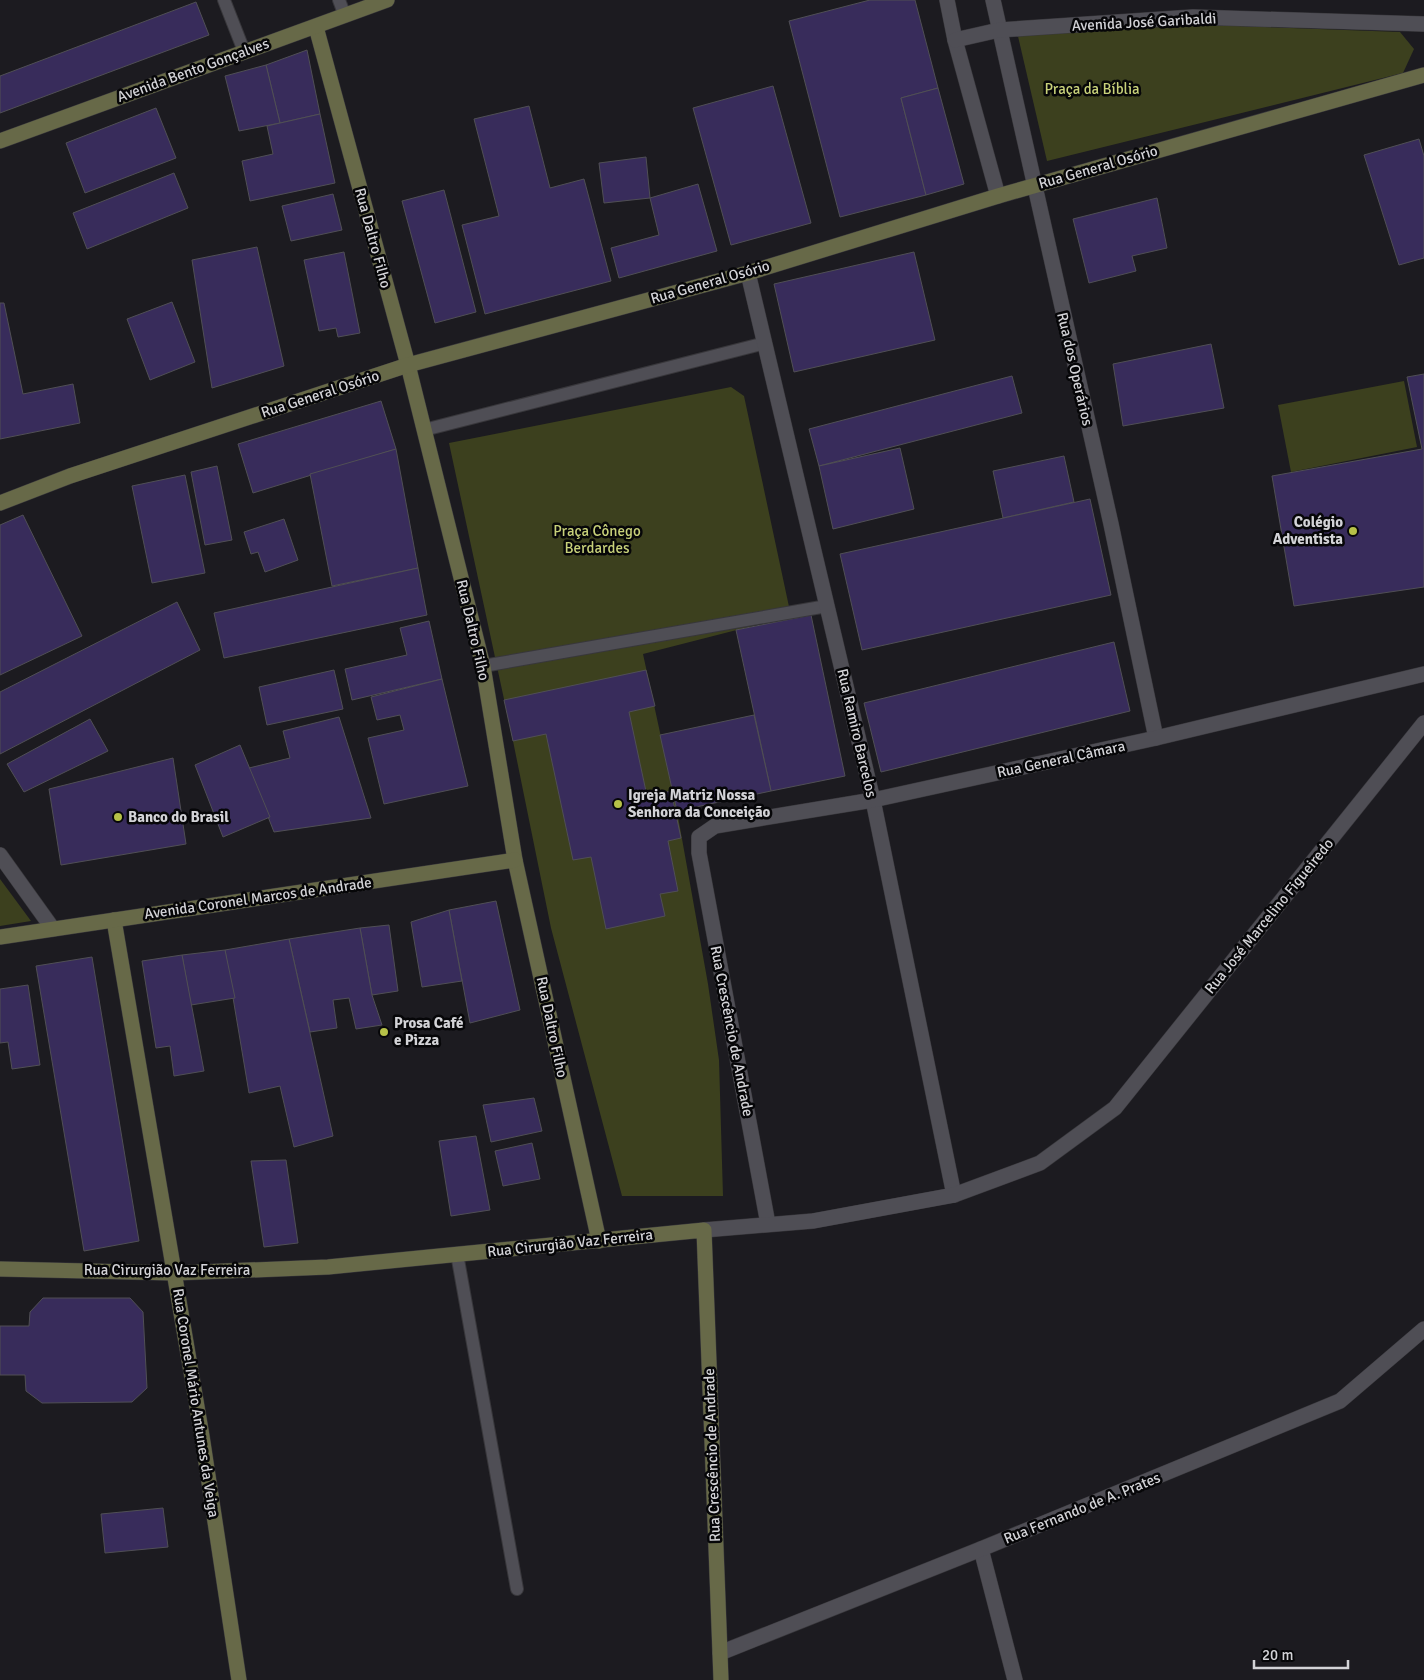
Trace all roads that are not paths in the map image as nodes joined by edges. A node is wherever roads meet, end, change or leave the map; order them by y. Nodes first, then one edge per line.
1 (224, 0) edge
2 (339, 0) edge
3 (387, 0) edge
4 (947, 0) edge
5 (993, 0) edge
6 (345, 16) junction
7 (1424, 24) edge
8 (316, 27) junction
9 (999, 30) junction
10 (955, 40) junction
11 (244, 51) junction
12 (1424, 76) edge
13 (0, 141) edge
14 (1034, 186) junction
15 (998, 196) junction
16 (748, 272) junction
17 (765, 343) junction
18 (408, 365) junction
19 (424, 430) junction
20 (0, 503) edge
21 (827, 606) junction
22 (483, 666) junction
23 (1424, 674) edge
24 (1424, 723) edge
25 (1156, 738) junction
26 (874, 800) junction
27 (699, 837) joint
28 (0, 855) edge
29 (515, 860) junction
30 (114, 920) junction
31 (53, 928) junction
32 (0, 937) edge
33 (1115, 1108) joint
34 (954, 1195) junction
35 (768, 1224) junction
36 (704, 1230) junction
37 (599, 1241) junction
38 (457, 1254) junction
39 (0, 1269) edge
40 (175, 1273) junction
41 (1424, 1329) edge
42 (981, 1550) junction
43 (517, 1589) dead end
44 (720, 1653) junction
45 (239, 1680) edge
46 (721, 1680) edge
47 (1015, 1680) edge

1 - 11 lane
2 - 6 lane
3 - 6 street, Avenida Bento Gonçalves
4 - 10 street
5 - 9 street, Rua dos Operários
6 - 8 street, Avenida Bento Gonçalves
7 - 9 street, Avenida José Garibaldi
8 - 11 street, Avenida Bento Gonçalves
8 - 18 street, Rua Daltro Filho
9 - 10 street, Avenida José Garibaldi
9 - 14 street, Rua dos Operários
10 - 15 street
11 - 13 street, Avenida Bento Gonçalves
12 - 14 street, Rua General Osório
14 - 15 street, Rua General Osório
14 - 25 street, Rua dos Operários
15 - 16 street, Rua General Osório
16 - 17 street, Rua Ramiro Barcelos
16 - 18 street, Rua General Osório
17 - 19 lane
17 - 21 street, Rua Ramiro Barcelos
18 - 19 street, Rua Daltro Filho
18 - 20 street, Rua General Osório
19 - 22 street, Rua Daltro Filho
21 - 22 lane
21 - 26 street, Rua Ramiro Barcelos
22 - 29 street, Rua Daltro Filho
23 - 25 street, Rua General Câmara
24 - 33 street, Rua José Marcelino Figueiredo
25 - 26 street, Rua General Câmara
26 - 27 street, Rua General Câmara
26 - 34 street, Rua Ramiro Barcelos
27 - 35 street, Rua Crescêncio de Andrade
28 - 31 street
29 - 30 street, Avenida Coronel Marcos de Andrade
29 - 37 street, Rua Daltro Filho
30 - 31 street, Avenida Coronel Marcos de Andrade
30 - 40 street, Rua Coronel Mário Antunes da Veiga
31 - 32 street, Avenida Coronel Marcos de Andrade
33 - 34 street, Rua Cirurgião Vaz Ferreira
34 - 35 street, Rua Cirurgião Vaz Ferreira
35 - 36 street, Rua Cirurgião Vaz Ferreira
36 - 37 street, Rua Cirurgião Vaz Ferreira
36 - 44 street, Rua Crescêncio de Andrade
37 - 38 street, Rua Cirurgião Vaz Ferreira
38 - 40 street, Rua Cirurgião Vaz Ferreira
38 - 43 lane
39 - 40 street, Rua Cirurgião Vaz Ferreira
40 - 45 street, Rua Coronel Mário Antunes da Veiga
41 - 42 street, Rua Fernando de A. Prates
42 - 44 street, Rua Fernando de A. Prates
42 - 47 street
44 - 46 street, Rua Crescêncio de Andrade

